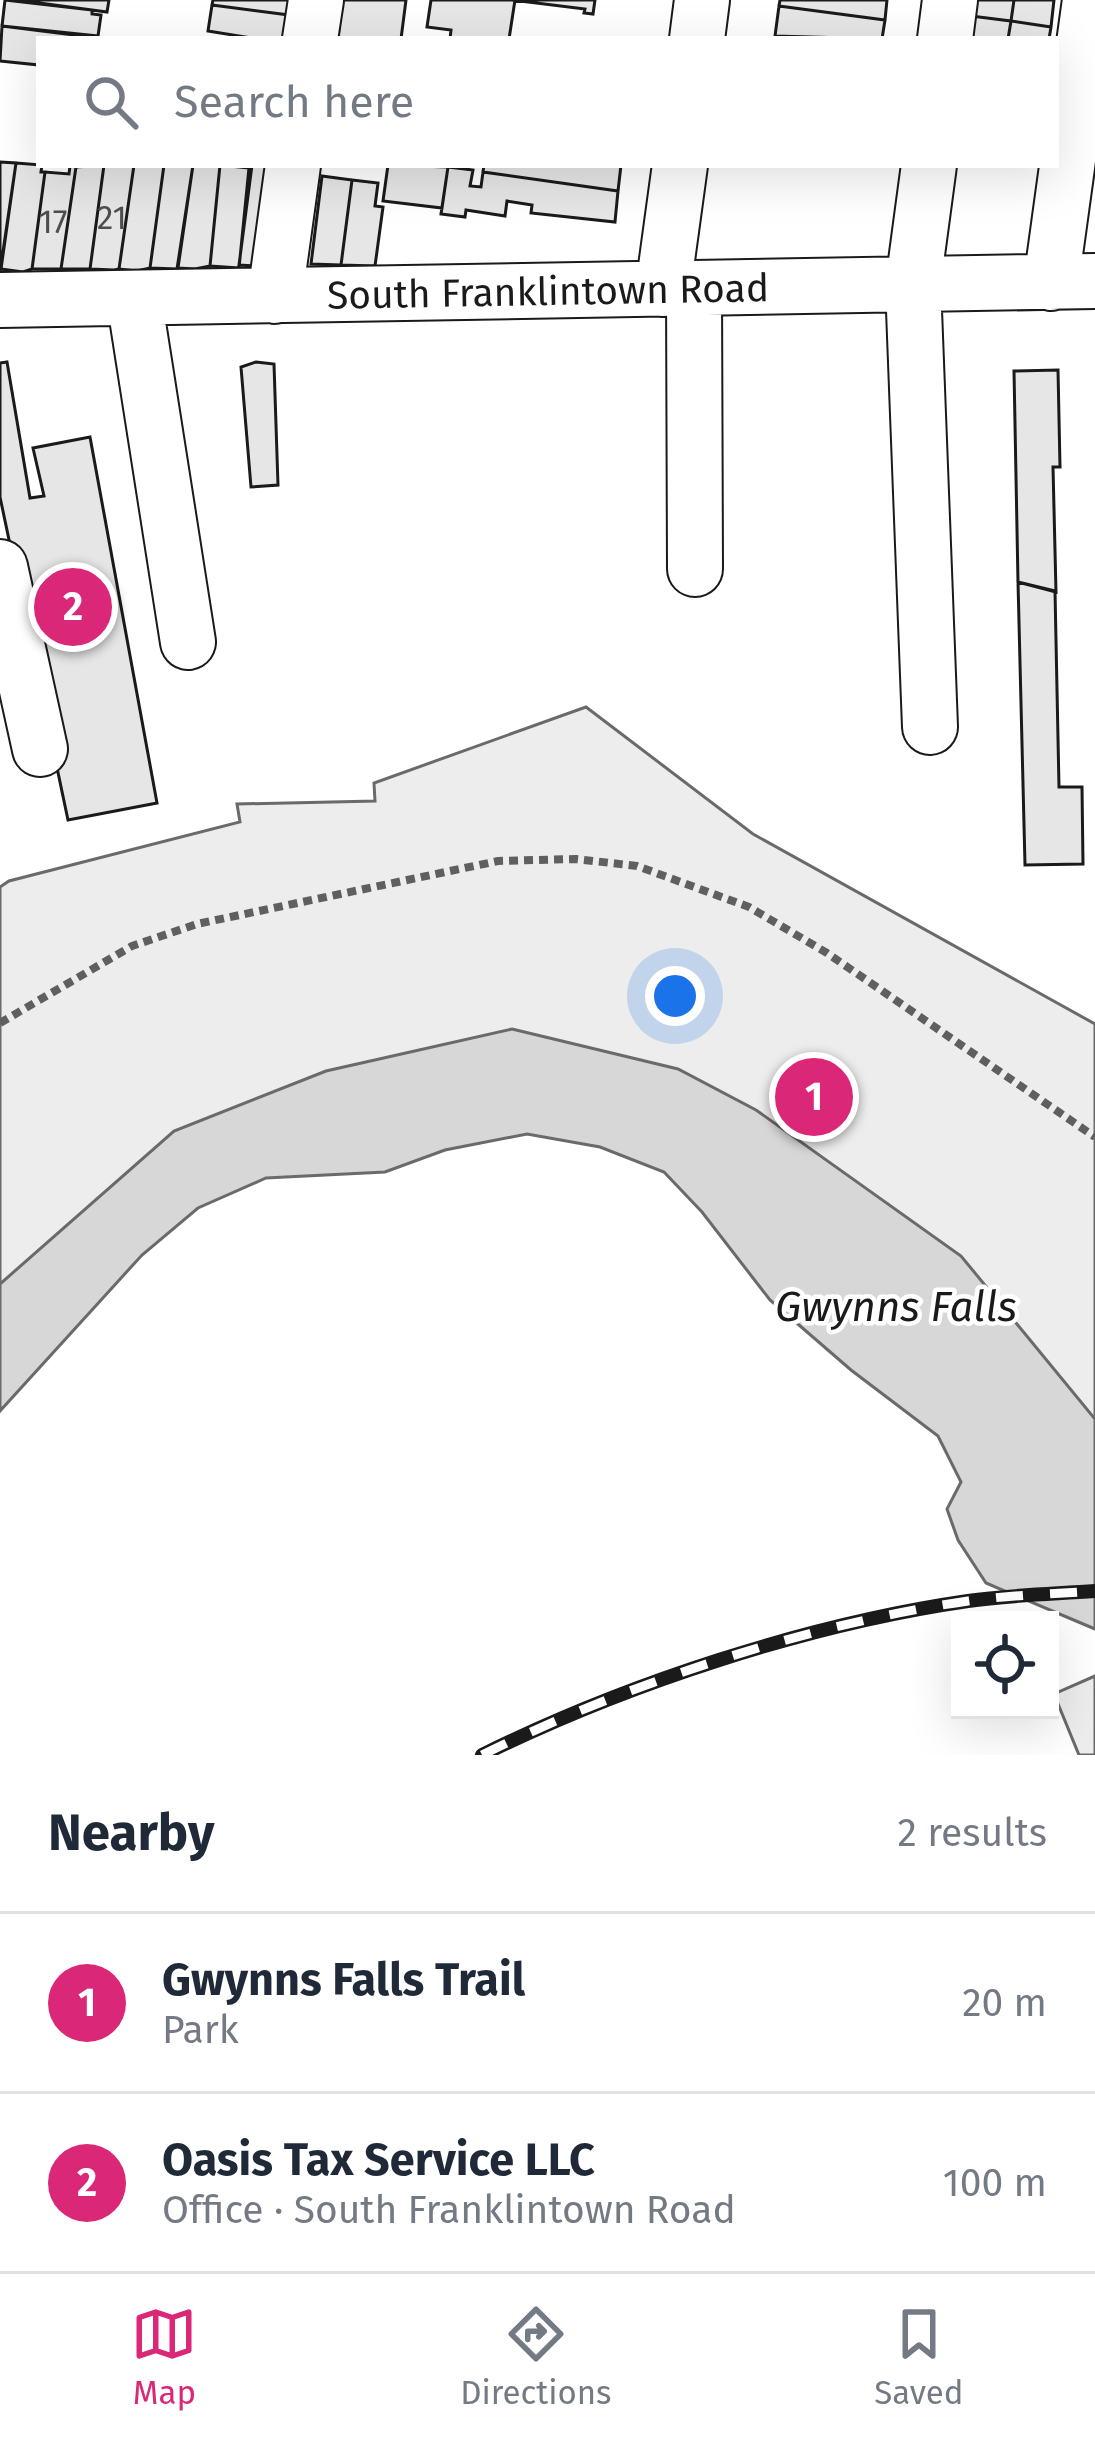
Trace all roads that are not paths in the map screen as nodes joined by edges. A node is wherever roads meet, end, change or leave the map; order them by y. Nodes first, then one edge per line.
1 (316, 0) edge
2 (702, 0) edge
3 (950, 0) edge
4 (1090, 0) edge
5 (310, 36) edge
6 (697, 36) edge
7 (945, 36) edge
8 (293, 168) edge
9 (680, 168) edge
10 (929, 168) edge
11 (1073, 282) edge
12 (913, 284) junction
13 (679, 289) junction
14 (275, 296) junction
15 (134, 298) junction
16 (0, 300) edge
17 (0, 568) edge
18 (695, 568) dead end
19 (188, 642) dead end
20 (930, 727) dead end
21 (40, 749) dead end

1 - 5 street
2 - 6 street
3 - 7 street
4 - 11 street
8 - 14 street
9 - 13 street
10 - 12 street
11 - 12 street, South Franklintown Road
12 - 13 street, South Franklintown Road
12 - 20 street
13 - 14 street, South Franklintown Road
13 - 18 street
14 - 15 street, South Franklintown Road
15 - 16 street, South Franklintown Road
15 - 19 street
17 - 21 street

